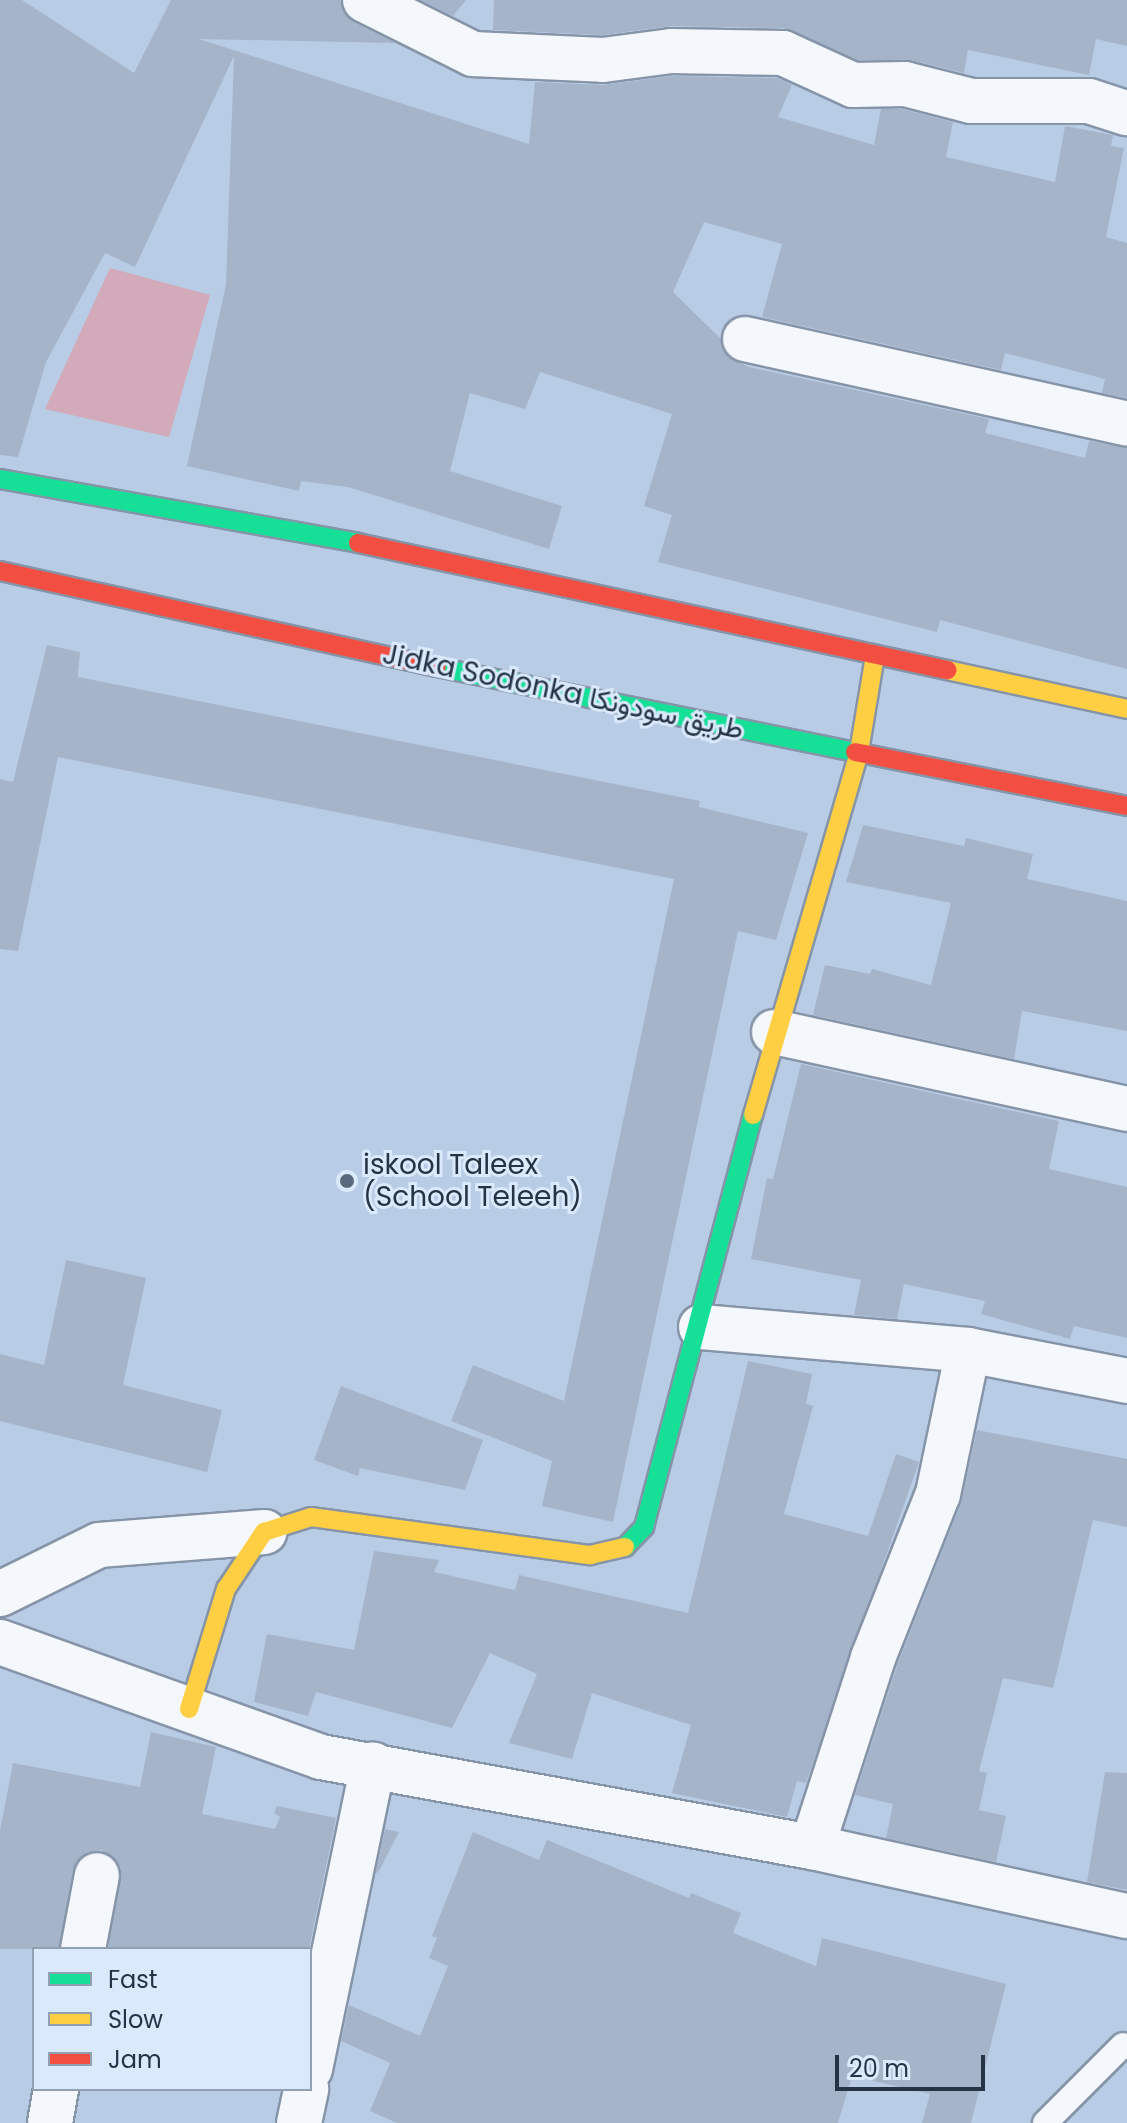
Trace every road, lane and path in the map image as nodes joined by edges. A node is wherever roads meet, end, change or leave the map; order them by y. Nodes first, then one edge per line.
1 (365, 0) edge
2 (1127, 113) edge
3 (745, 339) dead end
4 (1127, 424) edge
5 (0, 479) edge
6 (0, 571) edge
7 (875, 655) junction
8 (1127, 709) edge
9 (859, 752) junction
10 (1127, 806) edge
11 (774, 1032) junction
12 (1127, 1109) edge
13 (701, 1327) junction
14 (968, 1350) junction
15 (1127, 1381) edge
16 (264, 1532) junction
17 (0, 1594) edge
18 (0, 1642) edge
19 (189, 1709) junction
20 (373, 1764) junction
21 (812, 1847) junction
22 (97, 1875) dead end
23 (1127, 1916) edge
24 (83, 1947) edge
25 (1123, 2045) dead end
26 (312, 2059) edge
27 (56, 2091) edge
28 (306, 2091) edge
29 (50, 2123) edge
30 (299, 2123) edge
31 (1045, 2123) edge

1 - 2 street
3 - 4 street
5 - 7 main road
6 - 9 main road, Jidka Sodonka طريق سودونكا
7 - 8 main road
7 - 9 main road
9 - 10 main road, Jidka Sodonka طريق سودونكا
9 - 11 main road
11 - 12 street
11 - 13 main road
13 - 14 street
13 - 16 main road
14 - 15 street
14 - 21 street
16 - 17 street
16 - 19 main road
18 - 19 street
19 - 20 street
20 - 21 street
20 - 26 street
21 - 23 street
22 - 24 street
25 - 31 lane
27 - 29 street
28 - 30 street

